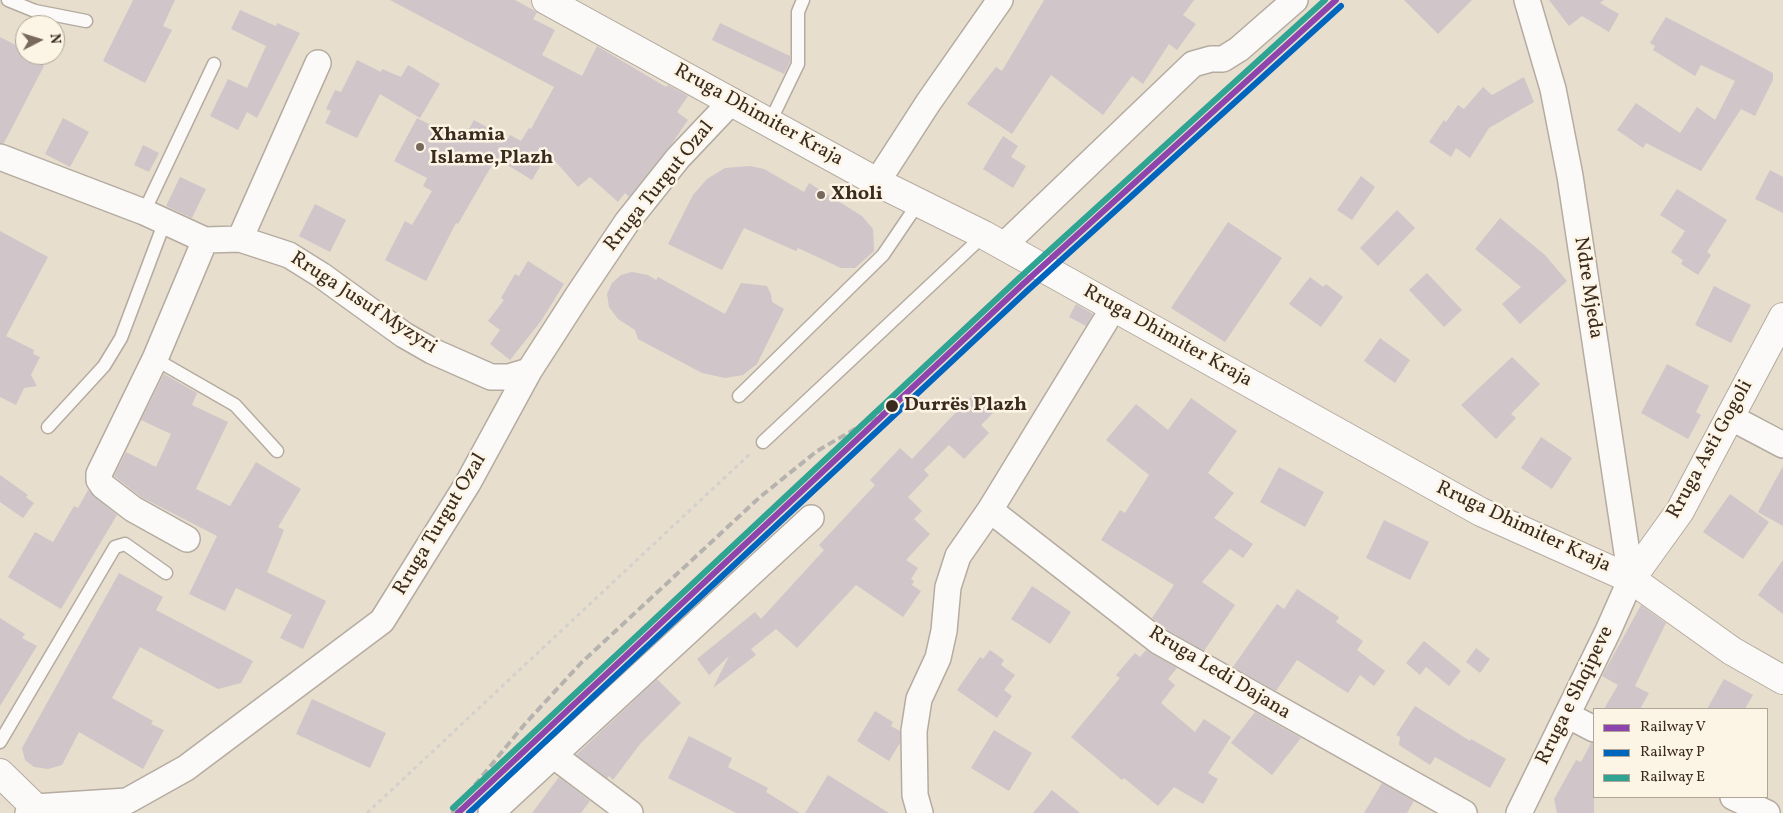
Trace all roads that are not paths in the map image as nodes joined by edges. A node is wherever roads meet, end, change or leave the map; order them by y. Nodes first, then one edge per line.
1 (8, 0) edge
2 (546, 0) edge
3 (803, 0) edge
4 (1000, 0) edge
5 (1295, 0) edge
6 (1527, 0) edge
7 (86, 21) dead end
8 (318, 63) dead end
9 (214, 64) dead end
10 (732, 101) junction
11 (770, 122) junction
12 (0, 157) edge
13 (877, 182) junction
14 (919, 202) junction
15 (154, 217) junction
16 (240, 239) junction
17 (205, 240) junction
18 (994, 240) junction
19 (1114, 307) junction
20 (1783, 317) edge
21 (155, 359) junction
22 (529, 370) junction
23 (740, 396) dead end
24 (1730, 417) junction
25 (48, 428) dead end
26 (763, 442) road end
27 (1783, 445) edge
28 (277, 451) dead end
29 (990, 510) junction
30 (810, 518) dead end
31 (187, 539) dead end
32 (166, 573) dead end
33 (1631, 579) junction
34 (1783, 680) edge
35 (1567, 715) junction
36 (1593, 728) edge
37 (0, 742) edge
38 (553, 754) junction
39 (0, 773) edge
40 (1736, 798) edge
41 (35, 811) edge
42 (491, 813) edge
43 (630, 813) edge
44 (920, 813) edge
45 (1464, 813) edge
46 (1519, 813) edge
47 (1767, 813) edge

1 - 7 lane
2 - 10 street, Rruga Dhimiter Kraja
3 - 11 lane
4 - 13 street
5 - 18 street
6 - 33 street, Ndre Mjeda
8 - 16 street
9 - 15 lane
10 - 11 street, Rruga Dhimiter Kraja
10 - 22 street, Rruga Turgut Ozal
11 - 13 street, Rruga Dhimiter Kraja
12 - 15 street, Rruga Jusuf Myzyri
13 - 14 street, Rruga Dhimiter Kraja
14 - 18 street, Rruga Dhimiter Kraja
14 - 23 lane
15 - 17 street, Rruga Jusuf Myzyri
15 - 25 lane
16 - 17 street, Rruga Jusuf Myzyri
16 - 22 street, Rruga Jusuf Myzyri
17 - 21 street
18 - 19 street, Rruga Dhimiter Kraja
18 - 26 lane
19 - 29 street
19 - 33 street, Rruga Dhimiter Kraja
20 - 24 street, Rruga Asti Gogoli
21 - 28 lane
21 - 31 street
22 - 41 street, Rruga Turgut Ozal
24 - 27 street
24 - 33 street, Rruga Asti Gogoli
29 - 44 street
29 - 45 street, Rruga Ledi Dajana
30 - 38 street
32 - 37 lane
33 - 34 street, Rruga Dhimiter Kraja
33 - 35 street, Rruga e Shqipeve
35 - 36 street
35 - 46 street, Rruga e Shqipeve
38 - 42 street
38 - 43 street
39 - 41 street
40 - 47 street

